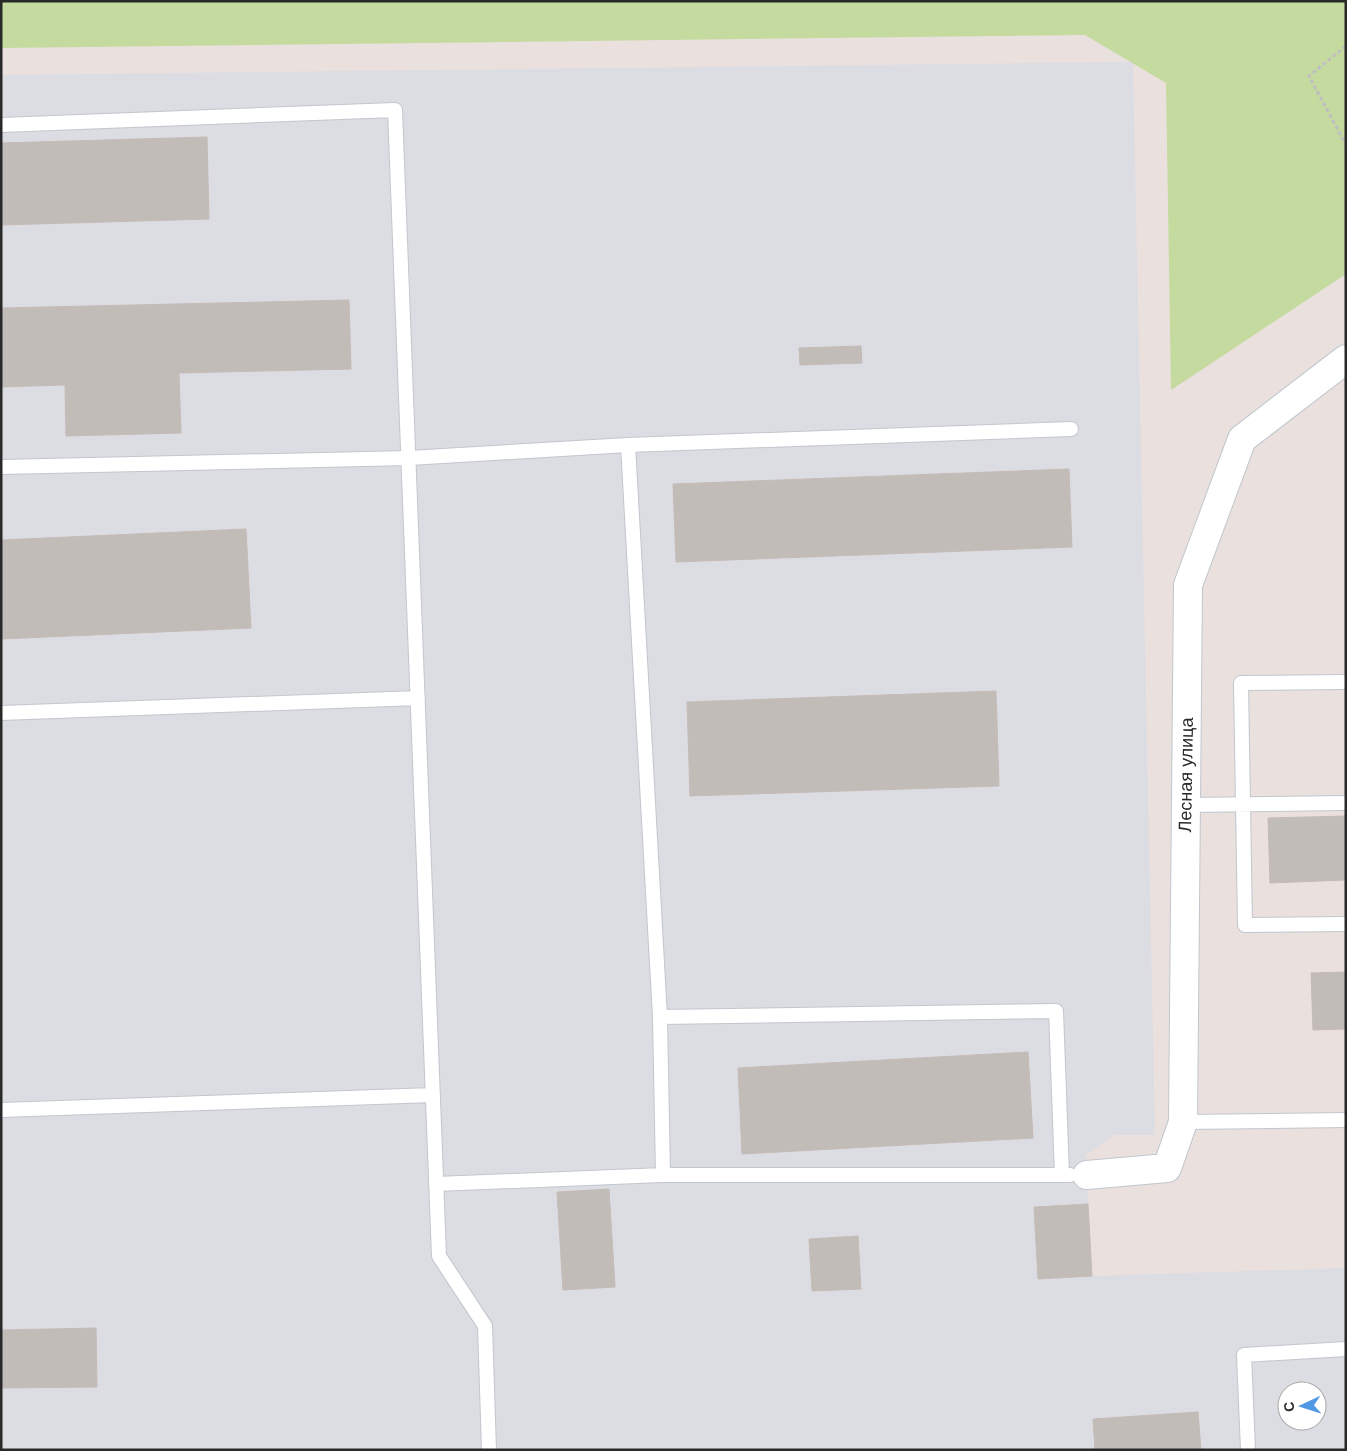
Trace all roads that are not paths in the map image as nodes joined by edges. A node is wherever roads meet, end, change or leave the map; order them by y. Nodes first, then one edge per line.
1 (1, 125) edge
2 (1346, 359) edge
3 (1072, 430) dead end
4 (628, 445) junction
5 (409, 458) junction
6 (1, 468) edge
7 (1346, 682) edge
8 (418, 698) junction
9 (1, 713) edge
10 (1346, 803) edge
11 (1186, 805) junction
12 (1243, 805) junction
13 (1346, 924) edge
14 (660, 1017) junction
15 (433, 1095) junction
16 (1, 1110) edge
17 (1346, 1120) edge
18 (1183, 1122) junction
19 (663, 1175) junction
20 (1074, 1175) junction
21 (436, 1184) junction
22 (1346, 1349) edge
23 (489, 1450) edge
24 (1248, 1450) edge

1 - 5 lane
2 - 11 street, Лесная улица
3 - 4 lane
4 - 5 lane
4 - 14 lane
5 - 6 lane
5 - 8 lane
7 - 12 lane
8 - 9 lane
8 - 15 lane
10 - 12 lane
11 - 12 lane
11 - 18 street, Лесная улица
12 - 13 lane
14 - 19 lane
14 - 20 lane
15 - 16 lane
15 - 21 lane
17 - 18 lane
18 - 20 street, Лесная улица
19 - 20 lane
19 - 21 lane
21 - 23 lane
22 - 24 lane

